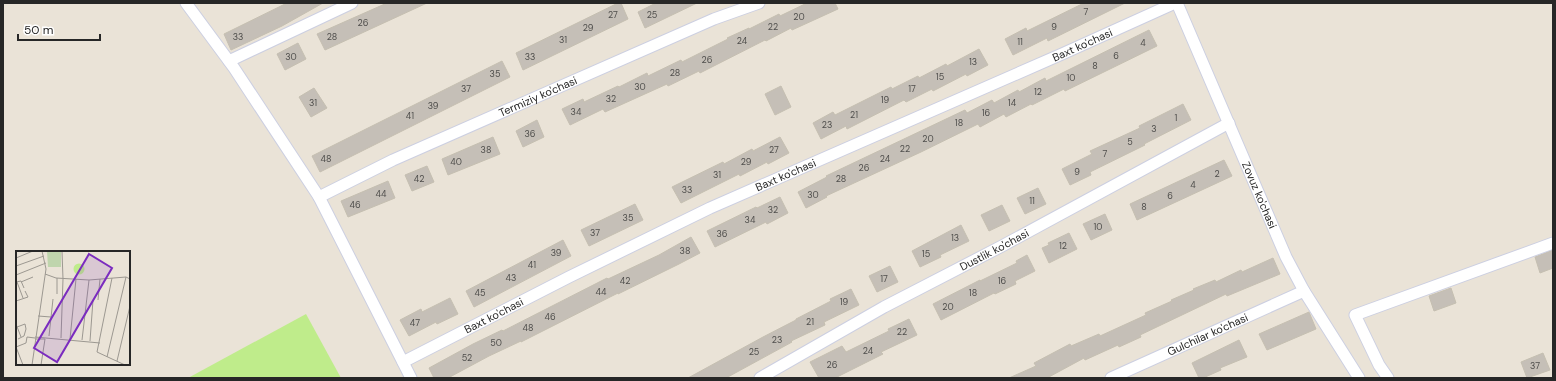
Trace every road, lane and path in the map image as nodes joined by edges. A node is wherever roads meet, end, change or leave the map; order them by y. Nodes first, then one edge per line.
1 (186, 3) edge
2 (352, 3) edge
3 (759, 3) edge
4 (1176, 3) edge
5 (229, 61) junction
6 (1229, 123) junction
7 (319, 197) junction
8 (1553, 243) edge
9 (1304, 291) junction
10 (403, 362) junction
11 (411, 378) edge
12 (760, 378) edge
13 (1111, 378) edge
14 (1359, 378) edge
15 (1388, 378) edge

1 - 5 street
2 - 5 street
3 - 7 street, Termiziy ko'chasi
4 - 6 street, Zovuz ko'chasi
4 - 10 street, Baxt ko'chasi
5 - 7 street
6 - 9 street, Zovuz ko'chasi
6 - 12 street, Dustlik ko'chasi
7 - 10 street
8 - 15 street
9 - 13 street, Gulchilar ko'chasi
9 - 14 street, Zovuz ko'chasi
10 - 11 street

